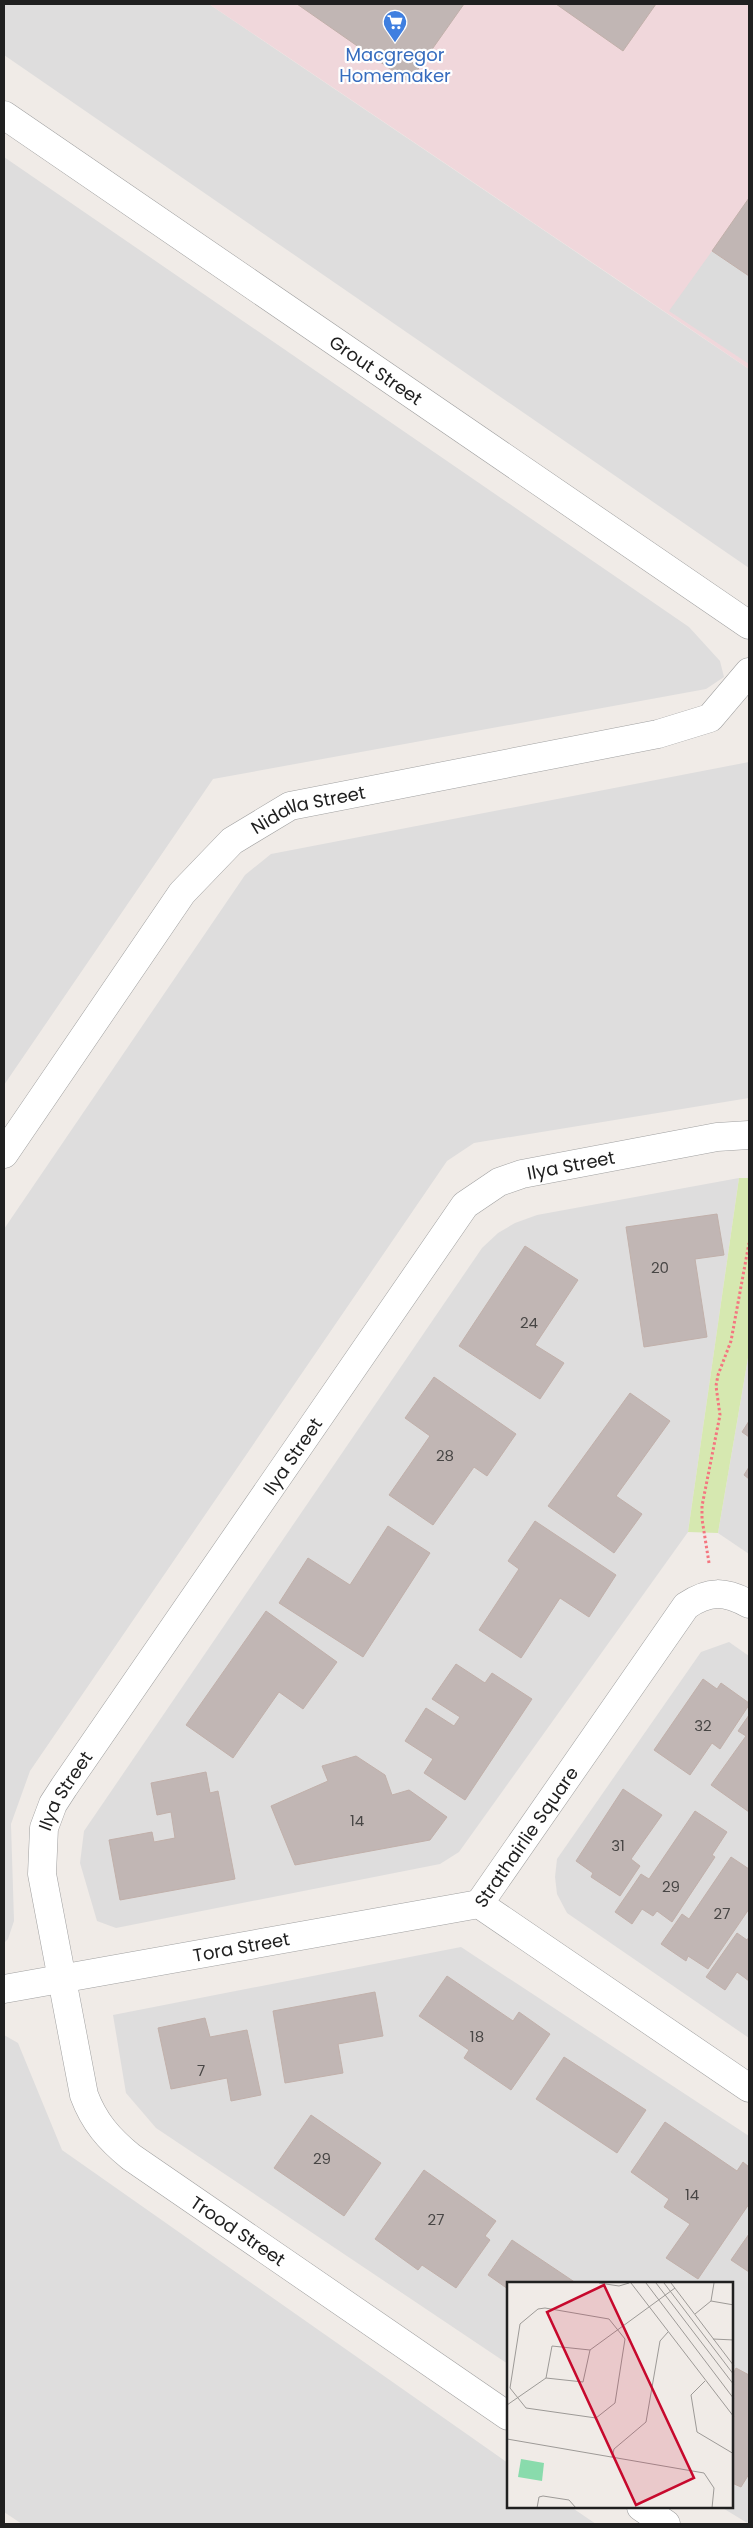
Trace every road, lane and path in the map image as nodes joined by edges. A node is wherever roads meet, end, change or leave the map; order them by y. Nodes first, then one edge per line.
1 (4, 115) edge
2 (749, 625) edge
3 (749, 672) edge
4 (749, 1135) edge
5 (4, 1154) edge
6 (749, 1243) edge
7 (711, 1594) junction
8 (749, 1604) edge
9 (479, 1904) junction
10 (62, 1978) junction
11 (4, 1989) edge
12 (749, 2088) edge
13 (507, 2415) edge
14 (642, 2508) edge
15 (666, 2524) edge

1 - 2 street, Grout Street
3 - 5 street, Nidalla Street
4 - 10 street, Ilya Street
6 - 7 path
7 - 8 street
7 - 9 street, Strathairlie Square
9 - 10 street, Tora Street
9 - 12 street, Strathairlie Square
10 - 11 street, Tora Street
10 - 13 street, Trood Street
14 - 15 street

